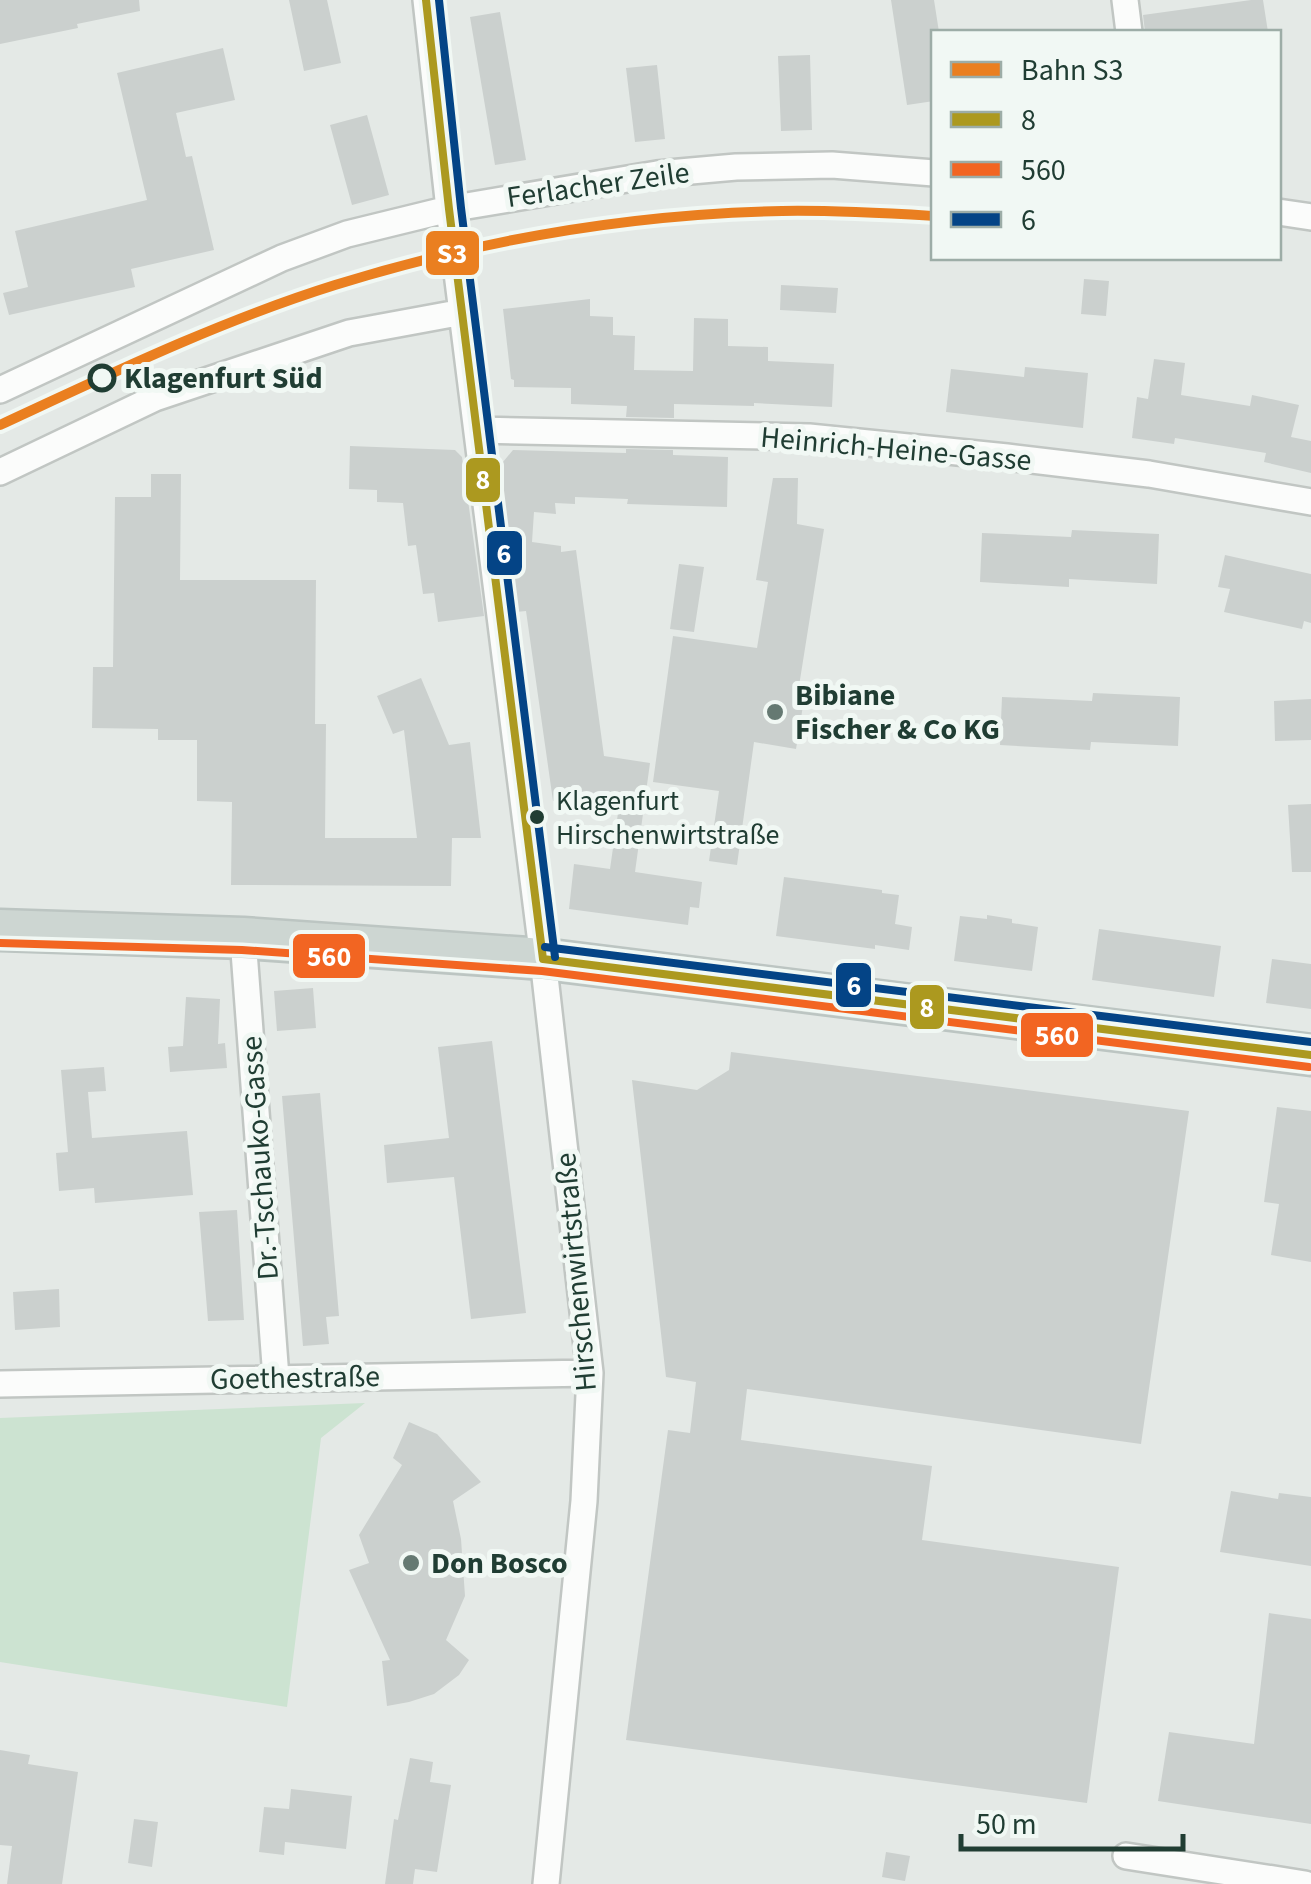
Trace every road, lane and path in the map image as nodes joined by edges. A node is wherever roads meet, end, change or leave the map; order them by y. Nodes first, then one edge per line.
1 (426, 0) edge
2 (1125, 0) edge
3 (1129, 30) edge
4 (931, 172) edge
5 (449, 209) junction
6 (1281, 212) edge
7 (1311, 217) edge
8 (463, 312) junction
9 (0, 390) edge
10 (477, 430) junction
11 (0, 472) edge
12 (1311, 502) edge
13 (0, 930) edge
14 (242, 938) junction
15 (543, 959) junction
16 (1311, 1055) edge
17 (590, 1373) junction
18 (276, 1378) junction
19 (0, 1384) edge
20 (1126, 1856) dead end
21 (546, 1884) edge
22 (1305, 1884) edge

1 - 5 street, Hirschenwirtstraße
2 - 3 street
4 - 5 street, Ferlacher Zeile
5 - 8 street, Hirschenwirtstraße
5 - 9 street, Ferlacher Zeile
6 - 7 street
8 - 10 street, Hirschenwirtstraße
8 - 11 street
10 - 12 street, Heinrich-Heine-Gasse
10 - 15 street, Hirschenwirtstraße
13 - 14 main road
14 - 15 main road
14 - 18 street, Dr.-Tschauko-Gasse
15 - 16 main road
15 - 17 street, Hirschenwirtstraße
17 - 18 street, Goethestraße
17 - 21 street, Hirschenwirtstraße
18 - 19 street, Goethestraße
20 - 22 street

